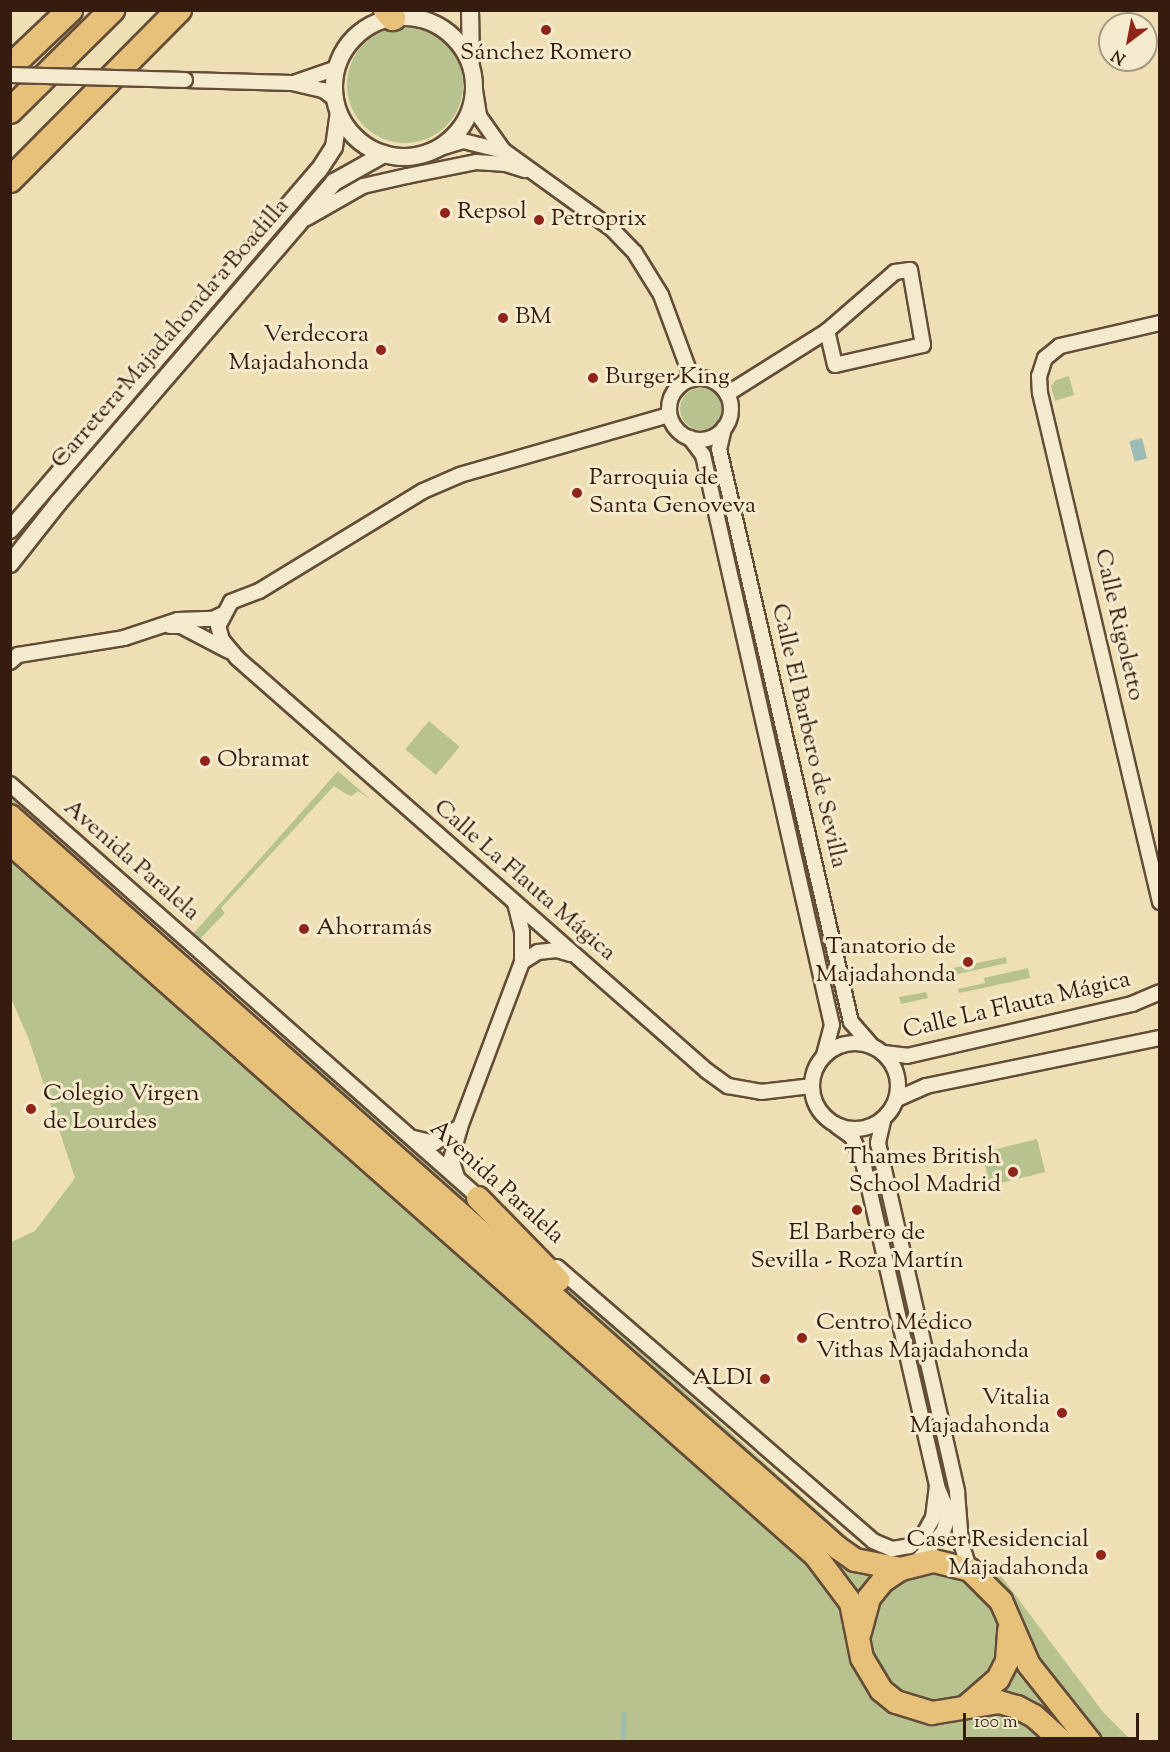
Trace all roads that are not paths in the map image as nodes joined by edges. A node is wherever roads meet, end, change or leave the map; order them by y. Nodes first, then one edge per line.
1 (70, 10) edge
2 (112, 10) edge
3 (179, 10) edge
4 (438, 10) edge
5 (470, 10) edge
6 (398, 15) edge
7 (10, 67) edge
8 (337, 68) junction
9 (472, 68) junction
10 (10, 75) edge
11 (292, 83) junction
12 (475, 90) junction
13 (337, 106) junction
14 (10, 111) edge
15 (440, 148) junction
16 (504, 151) junction
17 (384, 154) junction
18 (546, 178) junction
19 (10, 180) edge
20 (297, 224) junction
21 (1160, 323) edge
22 (827, 331) junction
23 (692, 379) junction
24 (727, 394) junction
25 (669, 415) junction
26 (724, 428) junction
27 (690, 438) junction
28 (10, 530) edge
29 (10, 564) edge
30 (221, 615) junction
31 (163, 626) junction
32 (230, 652) junction
33 (10, 662) edge
34 (10, 784) edge
35 (10, 816) edge
36 (10, 843) edge
37 (1160, 902) edge
38 (515, 903) junction
39 (575, 957) junction
40 (522, 962) junction
41 (1160, 992) edge
42 (1160, 1038) edge
43 (878, 1050) junction
44 (824, 1055) junction
45 (811, 1086) junction
46 (897, 1099) junction
47 (883, 1120) junction
48 (837, 1126) junction
49 (460, 1127) junction
50 (410, 1136) junction
51 (458, 1179) junction
52 (478, 1198) junction
53 (736, 1456) junction
54 (937, 1486) junction
55 (908, 1566) junction
56 (970, 1570) junction
57 (1009, 1621) junction
58 (859, 1640) junction
59 (968, 1705) junction
60 (1063, 1742) edge
61 (1090, 1742) edge

1 - 7 highway
2 - 14 highway
3 - 19 highway
4 - 6 street
5 - 9 street
6 - 8 street
6 - 9 street
8 - 11 street
8 - 13 street
9 - 12 street
10 - 11 street, bridge
11 - 13 street
12 - 15 street
12 - 16 street
13 - 17 street
13 - 28 street, Carretera Majadahonda a Boadilla
15 - 16 street
15 - 17 street
16 - 18 street
17 - 20 street, Carretera Majadahonda a Boadilla
18 - 20 street
18 - 23 street
20 - 29 street, Carretera Majadahonda a Boadilla
21 - 37 street, Calle Rigoletto
22 - 22 street
22 - 24 street
23 - 24 street
23 - 25 street
24 - 26 street
25 - 27 street
25 - 30 street
26 - 27 street
26 - 43 street, Calle El Barbero de Sevilla
27 - 44 street, Calle El Barbero de Sevilla
30 - 31 street
30 - 32 street
31 - 32 street, Calle La Flauta Mágica
31 - 33 street
32 - 38 street, Calle La Flauta Mágica
34 - 50 street, Avenida Paralela
35 - 53 highway
36 - 58 highway
38 - 39 street, Calle La Flauta Mágica
38 - 40 street
39 - 40 street
39 - 45 street, Calle La Flauta Mágica
40 - 49 street
41 - 43 street, Calle La Flauta Mágica
42 - 46 street
43 - 44 street
43 - 46 street
44 - 45 street
45 - 48 street
46 - 47 street
47 - 48 street
47 - 56 street
48 - 54 street
49 - 50 street
49 - 51 street
50 - 51 street, Avenida Paralela
51 - 52 street, Avenida Paralela
52 - 53 highway
52 - 54 street, Avenida Paralela
53 - 55 highway
54 - 55 street
55 - 56 highway
55 - 58 highway
56 - 57 highway
57 - 59 highway
57 - 61 highway
58 - 59 highway
59 - 60 highway

